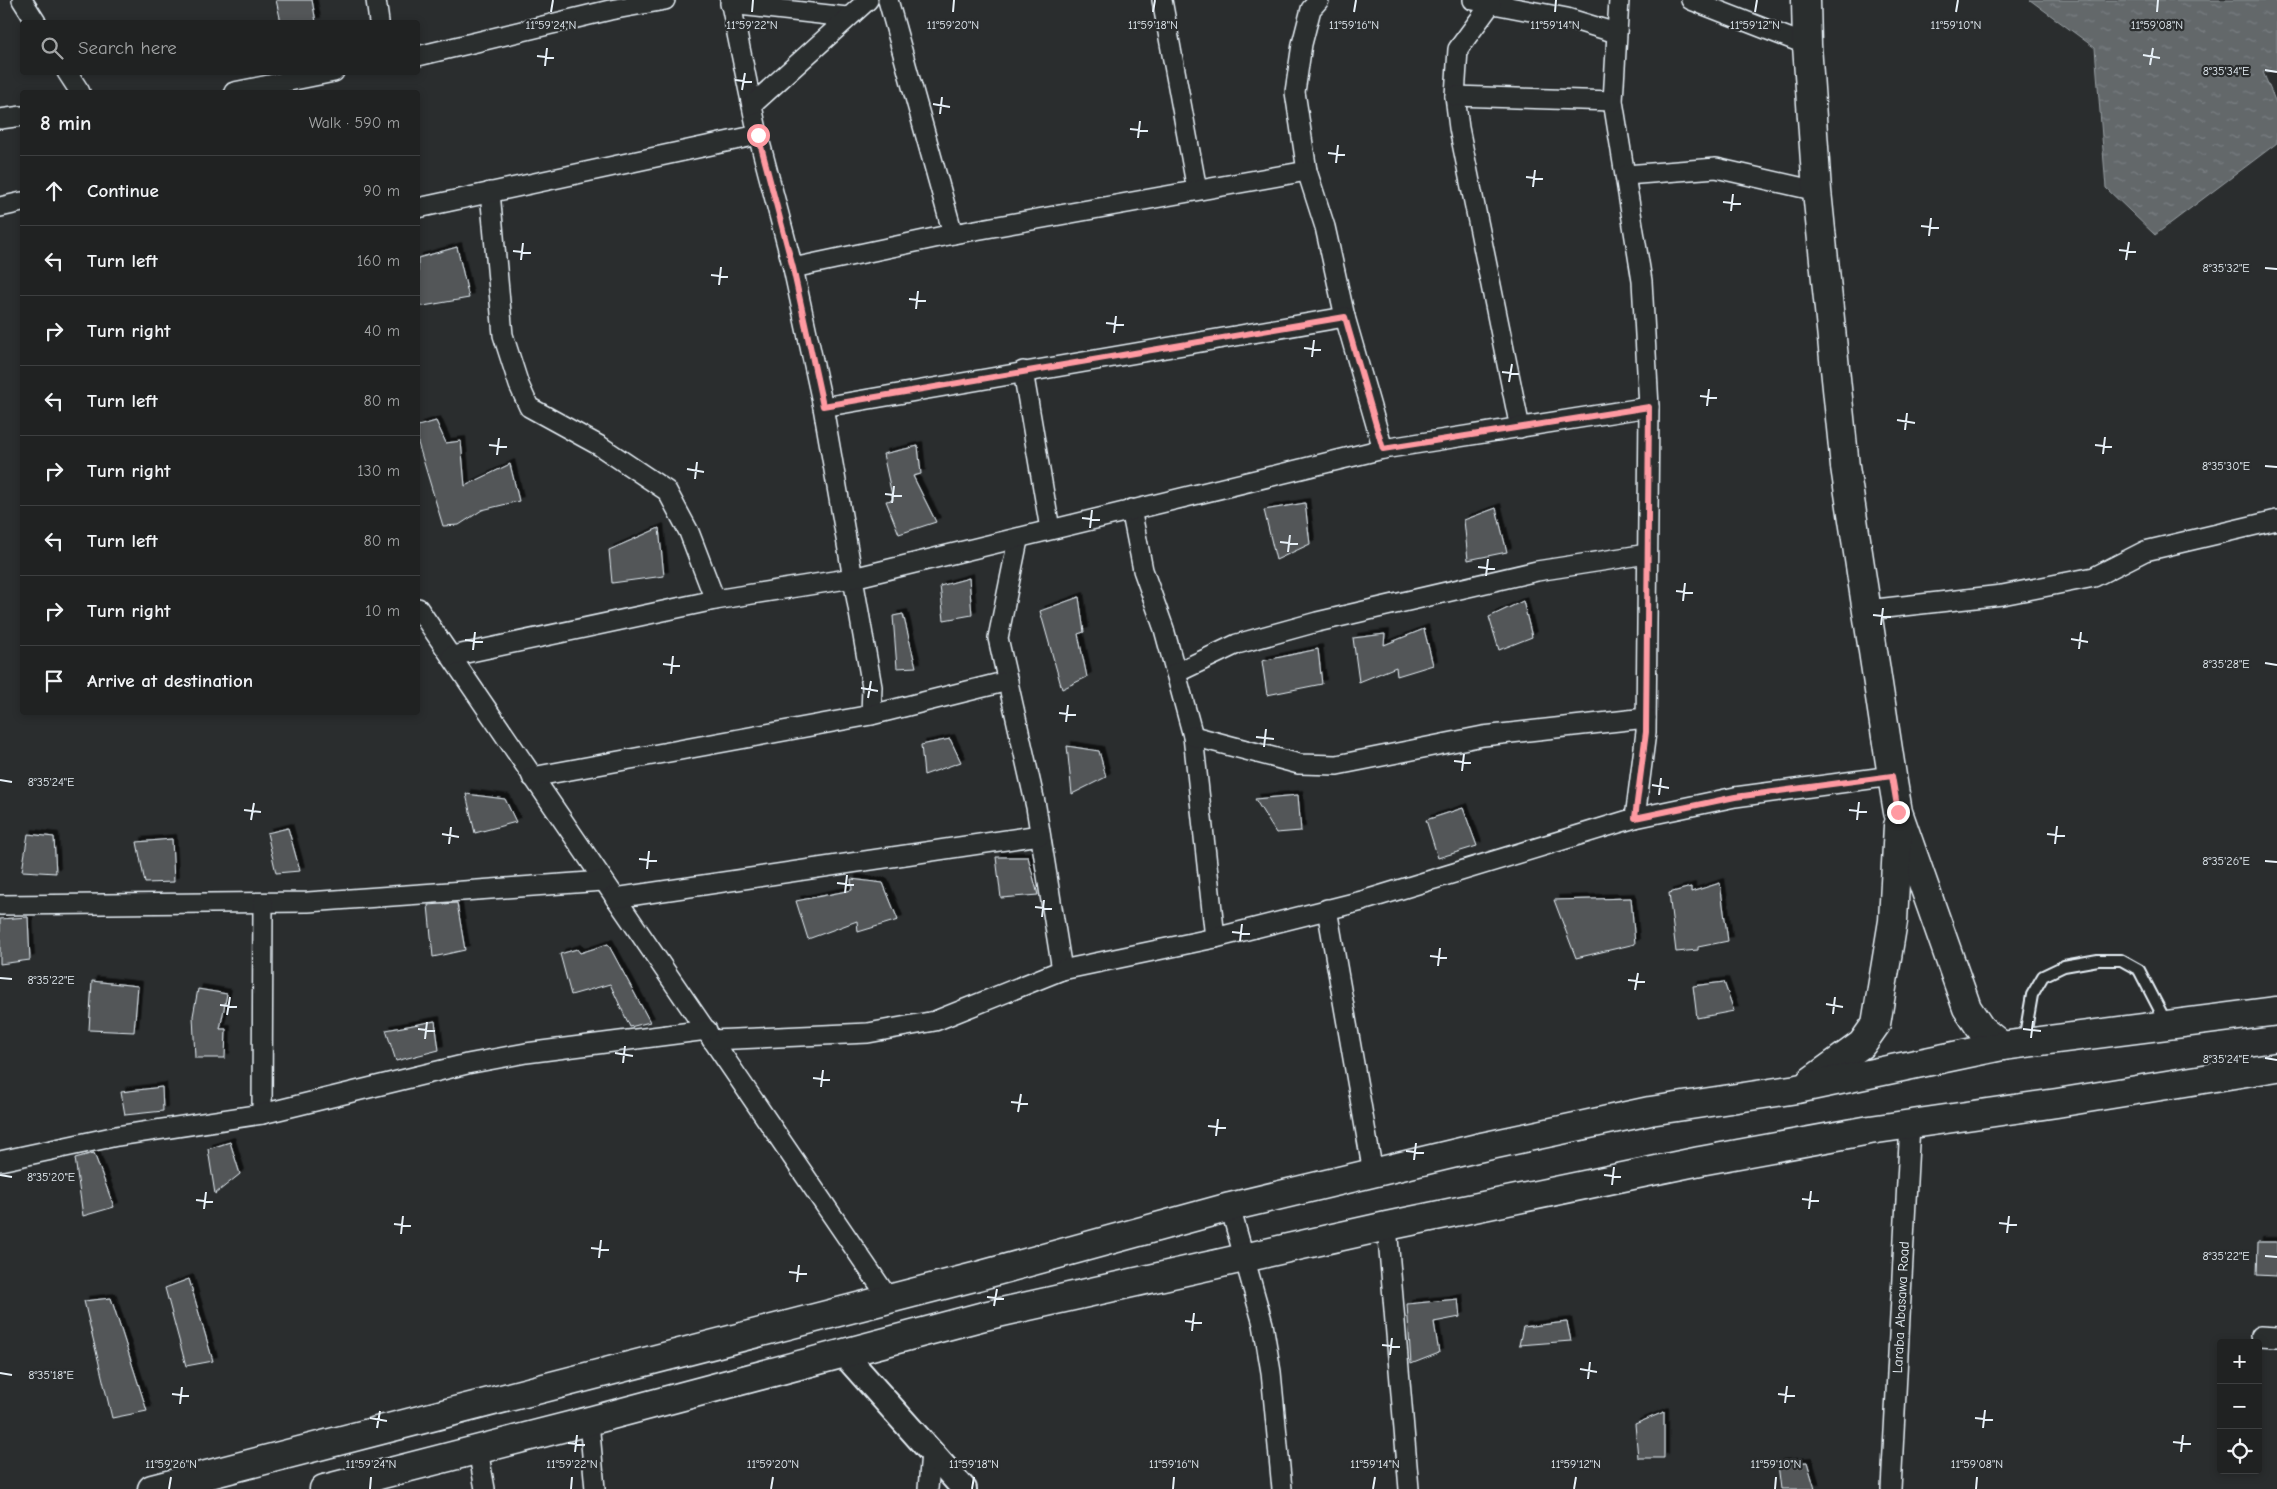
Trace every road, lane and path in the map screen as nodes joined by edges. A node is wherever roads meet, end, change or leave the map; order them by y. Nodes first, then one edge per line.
1 (22, 0) edge
2 (376, 0) edge
3 (666, 0) edge
4 (868, 0) edge
5 (888, 0) edge
6 (1162, 0) edge
7 (1319, 0) edge
8 (1619, 0) edge
9 (1691, 0) edge
10 (1806, 0) edge
11 (730, 2) edge
12 (1482, 2) edge
13 (608, 5) edge
14 (846, 17) junction
15 (35, 20) edge
16 (379, 20) edge
17 (1616, 33) junction
18 (1807, 45) junction
19 (420, 55) edge
20 (69, 75) edge
21 (319, 75) edge
22 (79, 90) edge
23 (244, 90) edge
24 (1455, 96) junction
25 (1613, 100) junction
26 (752, 105) junction
27 (20, 116) edge
28 (0, 119) edge
29 (758, 135) junction
30 (1308, 171) junction
31 (1626, 175) junction
32 (1197, 190) junction
33 (1817, 191) junction
34 (490, 192) junction
35 (20, 202) edge
36 (0, 207) edge
37 (420, 208) edge
38 (952, 234) junction
39 (793, 268) junction
40 (1345, 317) junction
41 (1023, 371) junction
42 (823, 406) junction
43 (1649, 407) junction
44 (1520, 428) junction
45 (1383, 449) junction
46 (1132, 510) junction
47 (2277, 520) edge
48 (1050, 529) junction
49 (1018, 540) junction
50 (1647, 554) junction
51 (853, 578) junction
52 (715, 600) junction
53 (1867, 610) junction
54 (420, 611) edge
55 (452, 656) junction
56 (1176, 673) junction
57 (1008, 681) junction
58 (871, 716) junction
59 (1646, 718) junction
60 (1192, 736) junction
61 (1892, 776) junction
62 (532, 777) junction
63 (1898, 812) junction
64 (1635, 818) junction
65 (1040, 835) junction
66 (603, 881) junction
67 (615, 898) junction
68 (263, 903) junction
69 (0, 905) edge
70 (1327, 909) junction
71 (1215, 938) junction
72 (1062, 970) junction
73 (2277, 1011) edge
74 (2167, 1025) junction
75 (709, 1035) junction
76 (2013, 1045) junction
77 (2277, 1067) edge
78 (1797, 1089) junction
79 (262, 1114) junction
80 (1910, 1124) junction
81 (0, 1161) edge
82 (1373, 1173) junction
83 (1230, 1207) junction
84 (1387, 1226) junction
85 (1244, 1259) junction
86 (889, 1299) junction
87 (842, 1353) junction
88 (589, 1421) junction
89 (478, 1450) junction
90 (931, 1452) junction
91 (152, 1489) edge
92 (324, 1489) edge
93 (484, 1489) edge
94 (595, 1489) edge
95 (928, 1489) edge
96 (964, 1489) edge
97 (1282, 1489) edge
98 (1410, 1489) edge
99 (1891, 1489) edge

1 - 15 street
2 - 16 street
3 - 13 street
4 - 14 street
5 - 38 street
6 - 32 street
7 - 30 street
8 - 17 street
9 - 18 street
10 - 18 main road
11 - 14 street
11 - 26 street
12 - 17 street
12 - 24 street
13 - 19 street
14 - 26 street
17 - 25 street
18 - 33 main road
20 - 22 street
21 - 23 street
24 - 25 street
24 - 44 street
25 - 31 street
26 - 29 street
27 - 28 street
29 - 34 street
29 - 39 street
30 - 32 street
30 - 40 street
31 - 33 street
31 - 43 street
32 - 38 street
33 - 53 main road
34 - 37 street
34 - 52 street
35 - 36 street
38 - 39 street
39 - 42 street
40 - 41 street
40 - 45 street
41 - 42 street
41 - 48 street
42 - 51 street
43 - 44 street
43 - 50 street
44 - 45 street
45 - 46 street
46 - 48 street
46 - 56 street
47 - 53 street
48 - 49 street
49 - 51 street
49 - 57 street
50 - 56 street
50 - 59 street
51 - 52 street
51 - 58 street
52 - 55 street
53 - 61 main road
54 - 55 street
55 - 62 street
56 - 60 street
57 - 58 street
57 - 65 street
58 - 62 street
59 - 60 street
59 - 64 street
60 - 71 street
61 - 63 main road
61 - 64 street
62 - 66 street
63 - 76 main road
63 - 78 main road
64 - 70 street
65 - 67 street
65 - 72 street
66 - 67 street
66 - 68 street
67 - 75 street
68 - 69 street
68 - 79 street
70 - 71 street
70 - 82 street
71 - 72 street
72 - 75 street
73 - 74 main road
74 - 76 main road
74 - 76 lane
75 - 79 street
75 - 86 street
76 - 78 main road
77 - 80 main road
78 - 82 main road
79 - 81 street
80 - 84 main road
80 - 99 street, Laraba Abasawa Road
82 - 83 main road
83 - 85 street
83 - 86 main road
84 - 85 main road
84 - 98 street
85 - 87 main road
85 - 97 street
86 - 91 main road
87 - 88 main road
87 - 90 street
88 - 89 main road
88 - 94 street
89 - 92 main road
89 - 93 street
90 - 95 street
90 - 96 street

